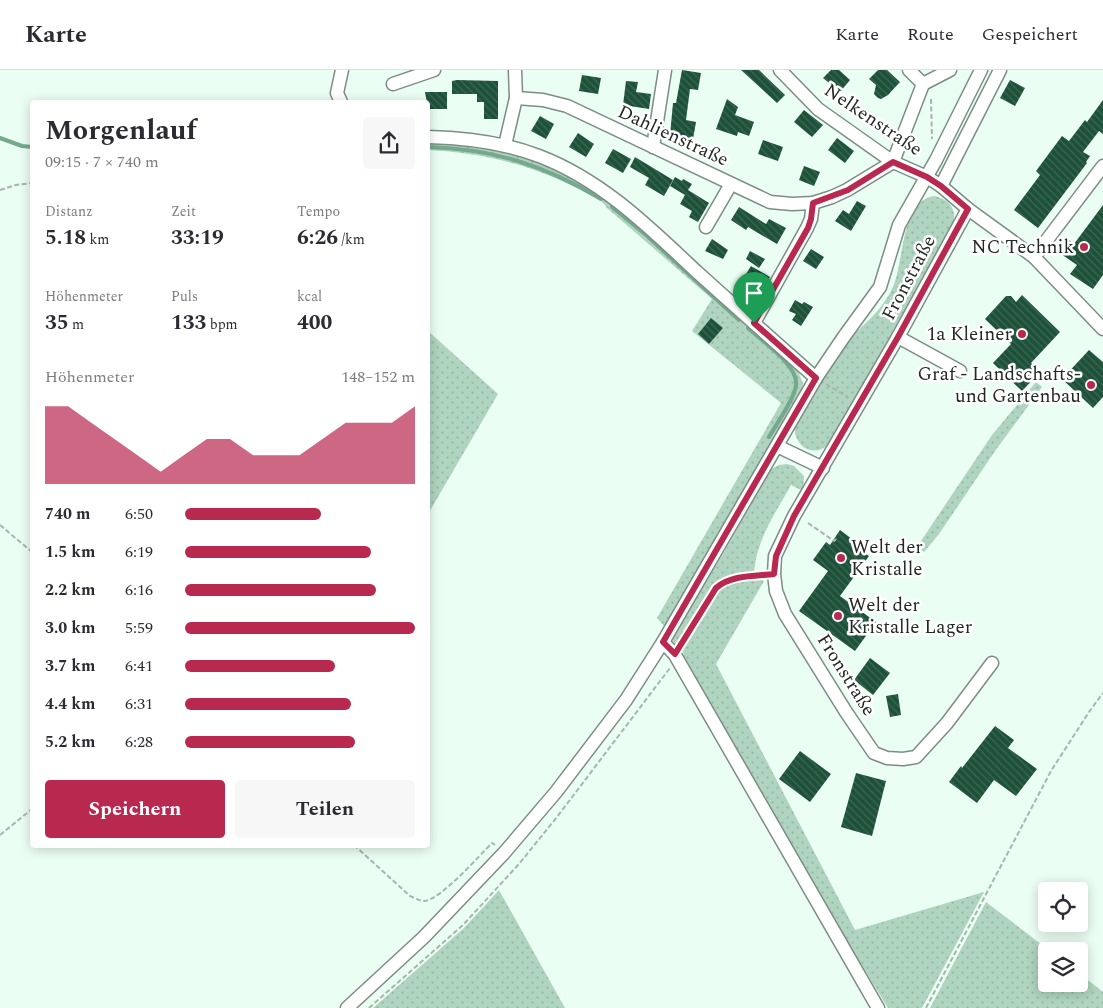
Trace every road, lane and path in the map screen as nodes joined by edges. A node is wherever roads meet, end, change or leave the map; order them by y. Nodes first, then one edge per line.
1 (342, 70) edge
2 (434, 70) edge
3 (515, 70) edge
4 (665, 70) edge
5 (780, 70) edge
6 (909, 70) edge
7 (950, 70) edge
8 (981, 70) edge
9 (1000, 70) edge
10 (393, 84) dead end
11 (923, 84) junction
12 (516, 98) junction
13 (340, 100) edge
14 (430, 137) edge
15 (932, 142) dead end
16 (505, 145) junction
17 (653, 147) junction
18 (893, 162) junction
19 (1103, 166) edge
20 (927, 177) junction
21 (30, 183) edge
22 (731, 184) junction
23 (941, 186) junction
24 (0, 190) edge
25 (813, 203) junction
26 (968, 209) junction
27 (706, 227) dead end
28 (1034, 257) junction
29 (754, 323) junction
30 (1103, 329) edge
31 (898, 337) junction
32 (960, 371) dead end
33 (816, 378) junction
34 (860, 403) junction
35 (777, 446) junction
36 (823, 468) junction
37 (808, 523) dead end
38 (0, 525) edge
39 (836, 539) dead end
40 (30, 550) edge
41 (774, 574) junction
42 (663, 642) junction
43 (675, 654) junction
44 (992, 663) dead end
45 (1103, 693) edge
46 (30, 811) edge
47 (0, 835) edge
48 (492, 843) dead end
49 (357, 848) edge
50 (347, 1008) edge
51 (369, 1008) edge
52 (878, 1008) edge
53 (926, 1008) edge

1 - 13 street
2 - 10 street
3 - 12 street
4 - 17 street
5 - 18 street, Nelkenstraße
6 - 11 street
7 - 11 street
8 - 20 street
9 - 23 street
11 - 15 path
11 - 18 street
12 - 16 street
12 - 17 street, Dahlienstraße
14 - 16 street
16 - 29 street
17 - 22 street, Dahlienstraße
18 - 20 street, Nelkenstraße
18 - 25 street, Dahlienstraße
19 - 28 street
20 - 23 street, Nelkenstraße
20 - 33 street
21 - 24 path
22 - 25 street, Dahlienstraße
22 - 27 street
23 - 26 street, Nelkenstraße
25 - 29 street
26 - 28 street, Nelkenstraße
26 - 31 street, Fronstraße
28 - 30 street, Nelkenstraße
29 - 33 street
31 - 32 street
31 - 34 street, Fronstraße
33 - 34 path
33 - 35 street
34 - 36 street, Fronstraße
35 - 36 street
35 - 42 street
36 - 41 street, Fronstraße
37 - 39 path
38 - 40 path
41 - 43 path
41 - 44 street, Fronstraße
42 - 43 street
42 - 50 street
43 - 51 path
43 - 52 street
45 - 53 path
46 - 47 path
48 - 49 path

